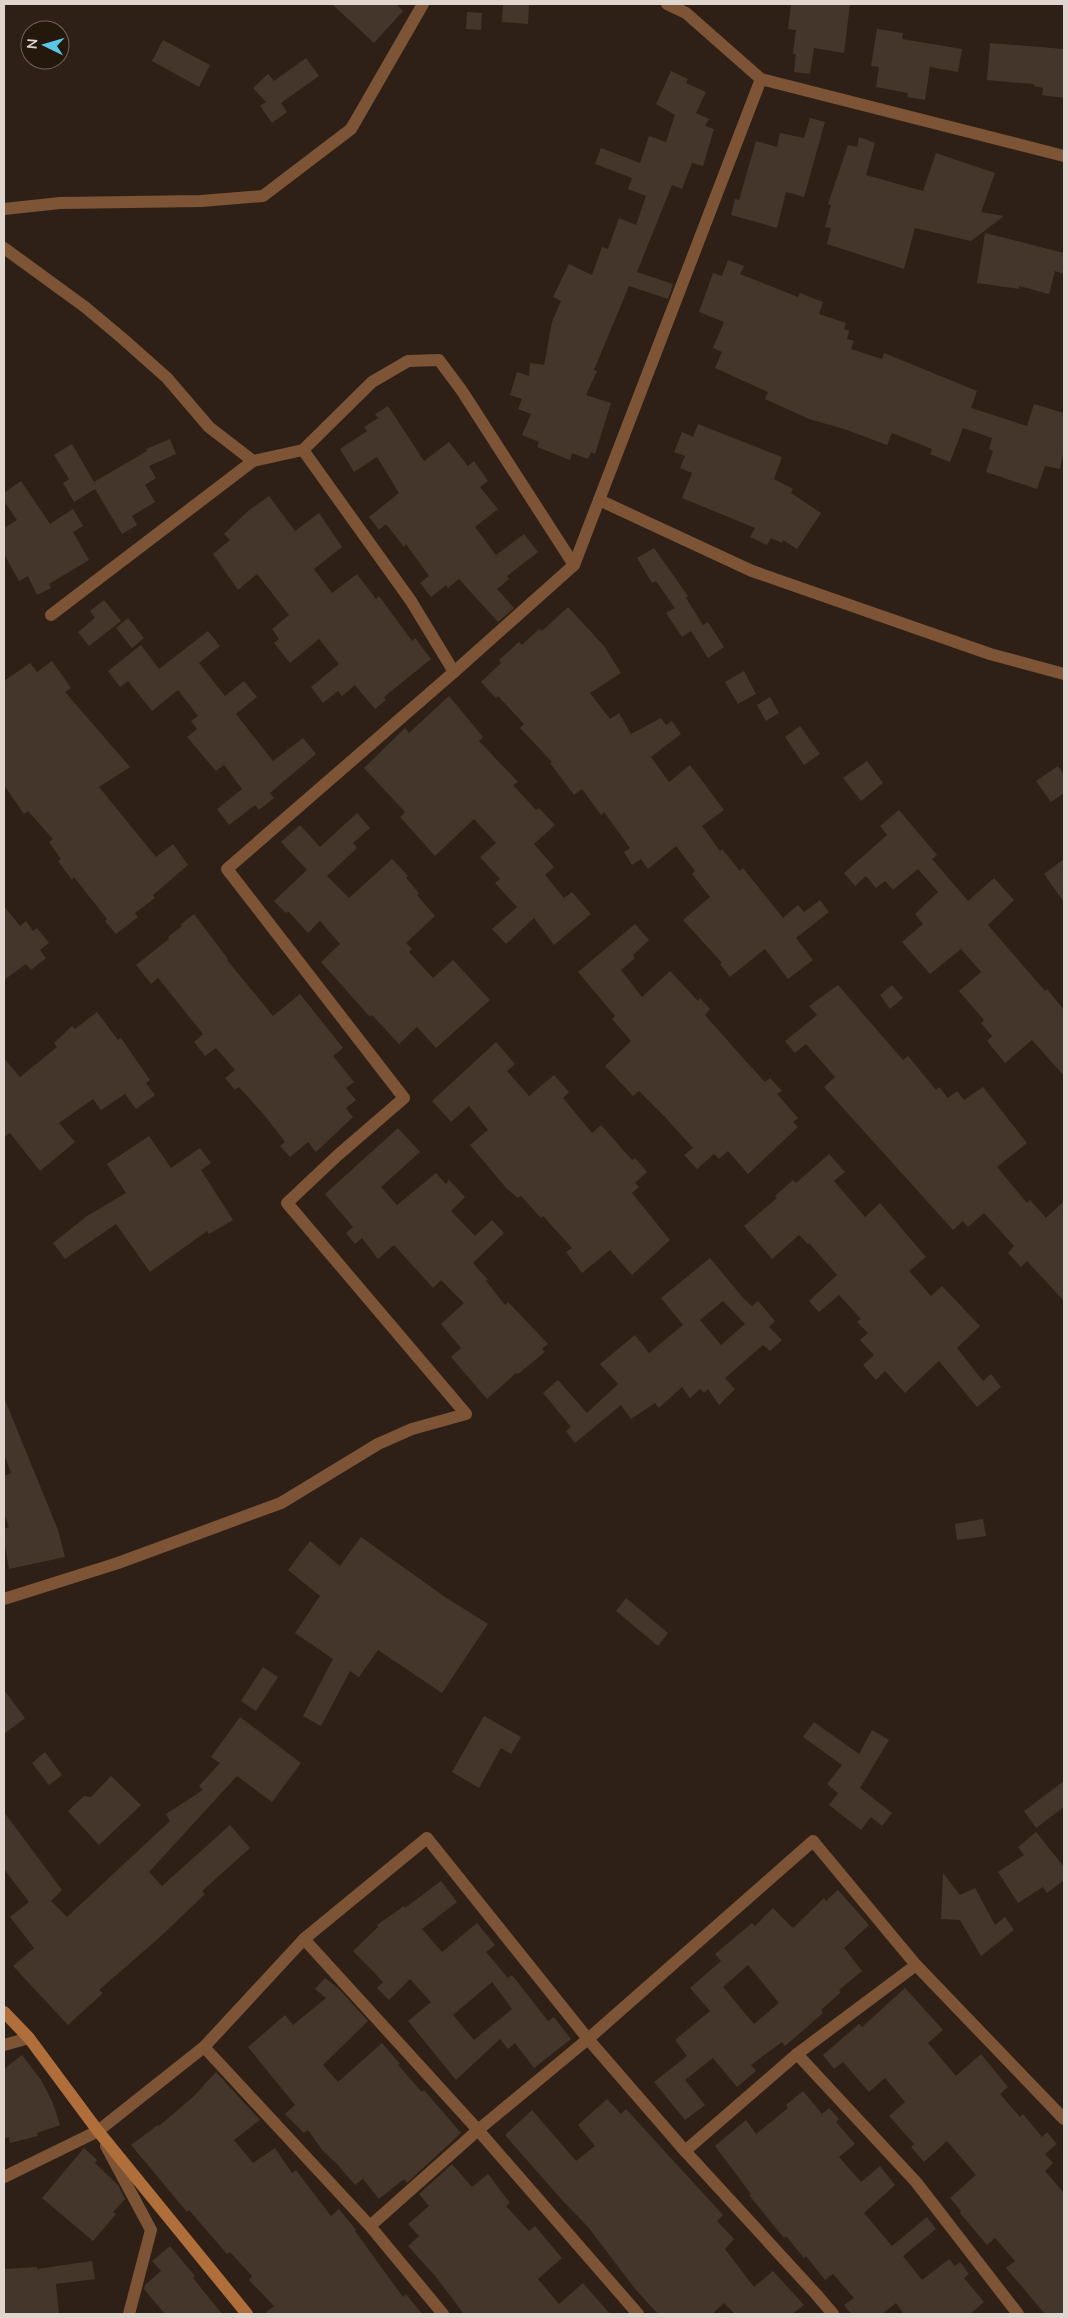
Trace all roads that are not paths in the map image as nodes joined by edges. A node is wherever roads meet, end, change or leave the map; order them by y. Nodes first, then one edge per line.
1 (423, 4) edge
2 (667, 4) edge
3 (761, 80) junction
4 (1064, 156) edge
5 (4, 209) edge
6 (4, 248) edge
7 (304, 450) junction
8 (253, 461) junction
9 (599, 500) junction
10 (574, 565) junction
11 (50, 615) dead end
12 (454, 672) junction
13 (1064, 674) edge
14 (4, 1599) edge
15 (304, 1939) junction
16 (916, 1965) junction
17 (4, 2012) edge
18 (29, 2038) junction
19 (588, 2039) junction
20 (4, 2045) edge
21 (204, 2047) junction
22 (797, 2054) junction
23 (1064, 2119) edge
24 (478, 2130) junction
25 (98, 2131) junction
26 (685, 2151) junction
27 (4, 2177) edge
28 (370, 2226) junction
29 (129, 2314) edge
30 (247, 2314) edge
31 (443, 2314) edge
32 (638, 2314) edge
33 (833, 2314) edge
34 (1018, 2314) edge

1 - 5 street
2 - 3 street
3 - 4 street
3 - 9 street
6 - 8 street
7 - 8 street
7 - 10 street
7 - 12 street
8 - 11 street
9 - 10 street
9 - 13 street
10 - 12 street
12 - 14 street
15 - 19 street
15 - 21 street
15 - 24 street
16 - 19 street
16 - 22 street
16 - 23 street
17 - 18 main road
18 - 20 street
18 - 25 main road
19 - 24 street
19 - 26 street
21 - 25 street
21 - 28 street
22 - 26 street
22 - 34 street
24 - 28 street
24 - 32 street
25 - 27 street
25 - 29 street
25 - 30 main road
26 - 33 street
28 - 31 street

